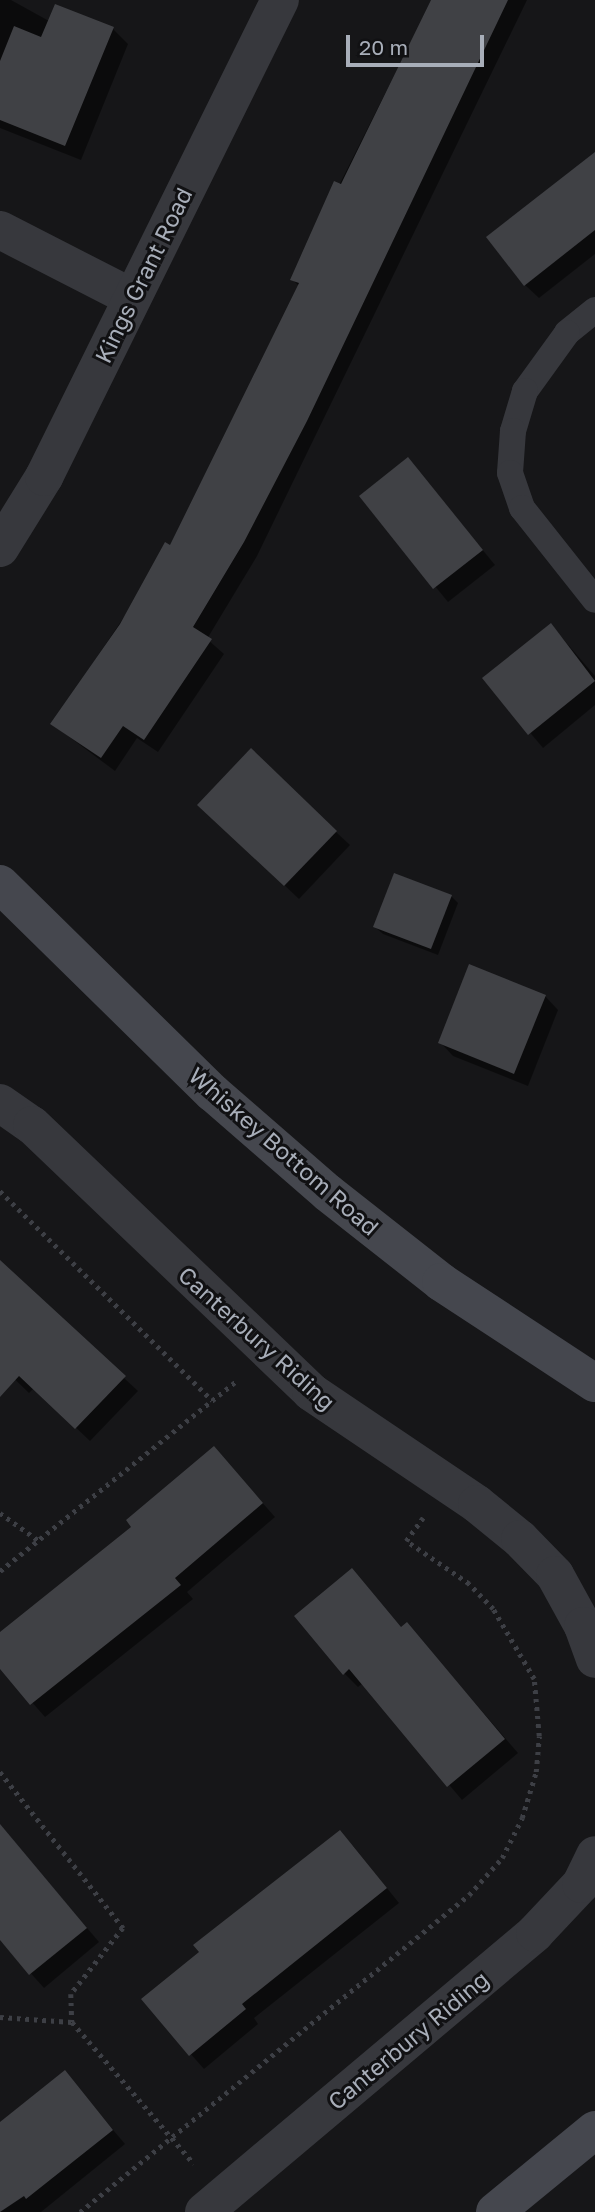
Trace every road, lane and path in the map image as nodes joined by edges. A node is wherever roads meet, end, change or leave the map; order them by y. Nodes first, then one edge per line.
1 (280, 0) edge
2 (0, 230) edge
3 (131, 296) junction
4 (595, 310) edge
5 (0, 548) edge
6 (595, 600) edge
7 (0, 884) edge
8 (0, 1102) edge
9 (0, 1191) edge
10 (269, 1353) junction
11 (595, 1383) edge
12 (212, 1400) junction
13 (429, 1509) dead end
14 (0, 1513) edge
15 (38, 1540) junction
16 (0, 1572) edge
17 (595, 1659) edge
18 (0, 1772) edge
19 (595, 1854) edge
20 (0, 2017) edge
21 (72, 2022) junction
22 (595, 2130) edge
23 (171, 2137) junction
24 (213, 2204) edge
25 (80, 2212) edge
26 (495, 2212) edge

1 - 3 street, Kings Grant Road
2 - 3 street
3 - 5 street, Kings Grant Road
4 - 6 lane
7 - 11 street, Whiskey Bottom Road
8 - 10 street, Canterbury Riding
9 - 12 path
10 - 12 path
10 - 17 street, Canterbury Riding
12 - 15 path
13 - 23 path
14 - 15 path
15 - 16 path
18 - 21 path
19 - 24 street, Canterbury Riding
20 - 21 path
21 - 23 path
22 - 26 street
23 - 24 path
23 - 25 path

